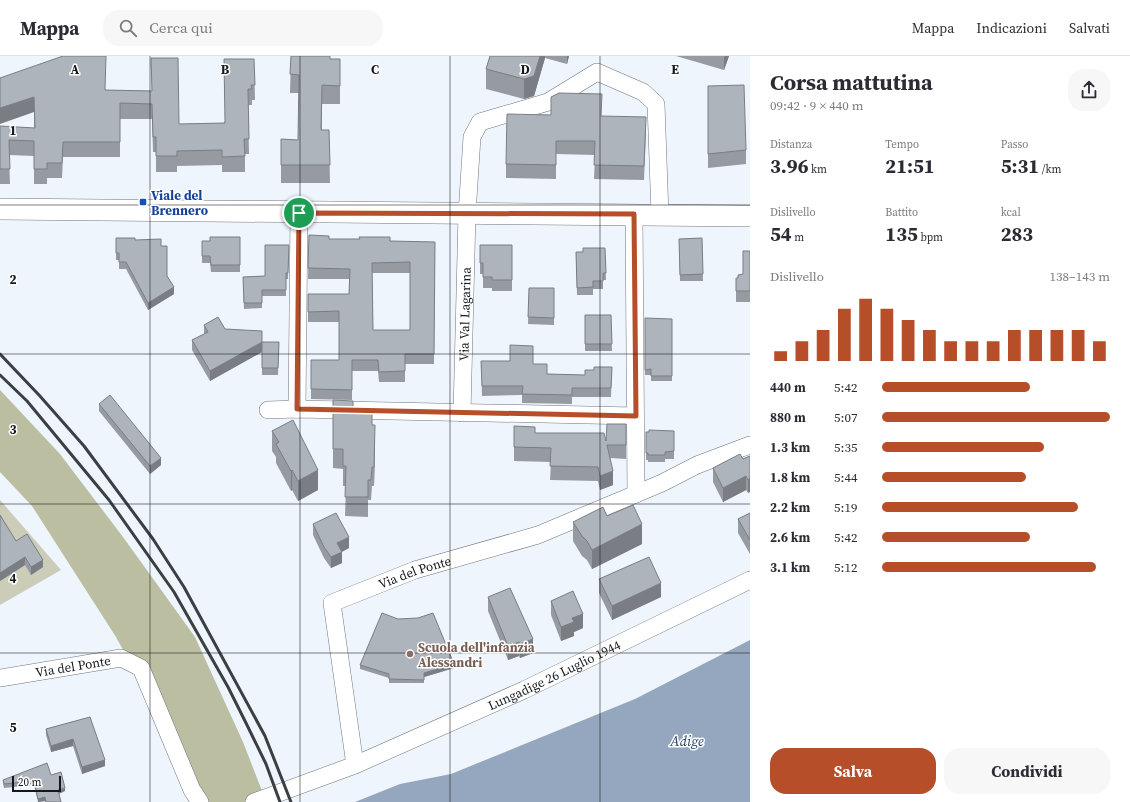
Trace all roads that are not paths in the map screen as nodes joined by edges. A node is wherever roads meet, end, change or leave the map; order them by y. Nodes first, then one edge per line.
1 (0, 209) edge
2 (299, 213) junction
3 (467, 214) junction
4 (634, 214) junction
5 (660, 215) junction
6 (750, 216) edge
7 (297, 409) junction
8 (268, 410) dead end
9 (462, 413) junction
10 (636, 416) junction
11 (750, 445) edge
12 (636, 494) junction
13 (750, 580) edge
14 (0, 678) edge
15 (355, 765) junction
16 (200, 802) edge
17 (254, 802) edge

1 - 2 main road
2 - 3 main road
2 - 7 street
3 - 4 main road
3 - 5 street, Via Val Lagarina
3 - 9 street, Via Val Lagarina
4 - 5 main road
4 - 10 street
5 - 6 main road
7 - 8 street
7 - 9 street
9 - 10 street
10 - 12 street
11 - 12 street, Via del Ponte
12 - 15 street, Via del Ponte
13 - 15 street, Lungadige 26 Luglio 1944
14 - 16 street, Via del Ponte
15 - 17 street

